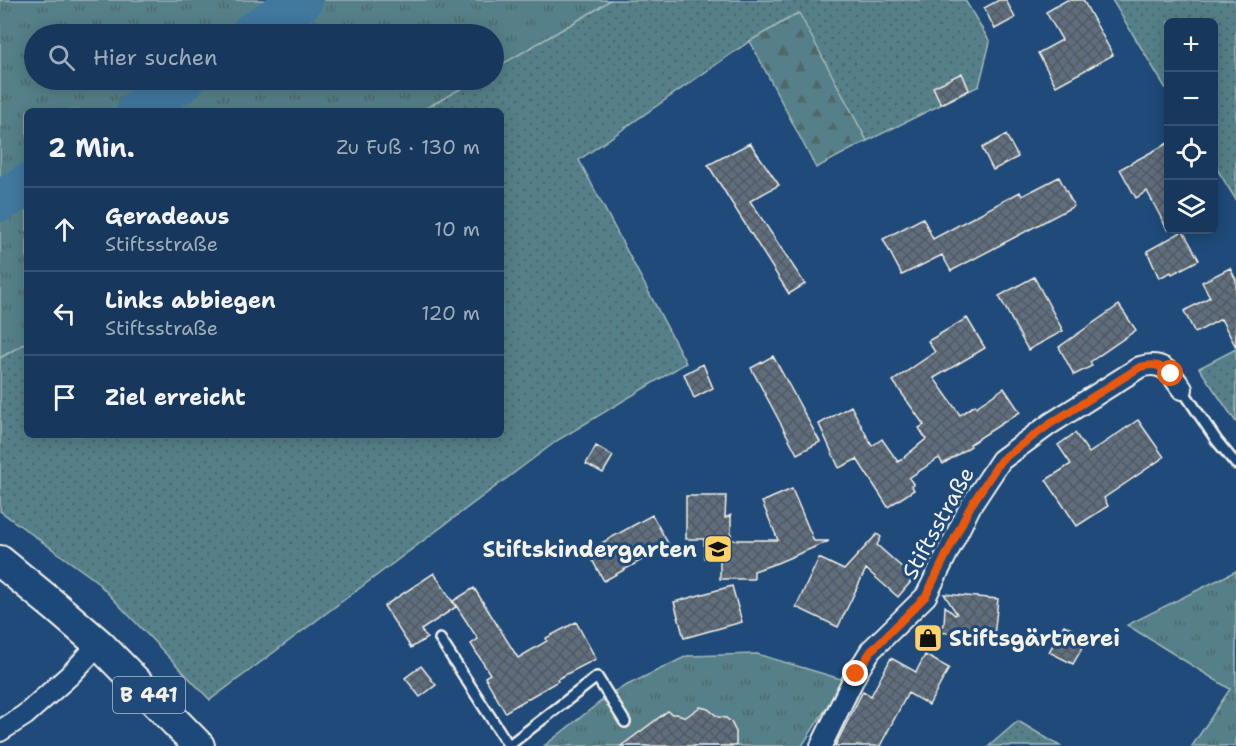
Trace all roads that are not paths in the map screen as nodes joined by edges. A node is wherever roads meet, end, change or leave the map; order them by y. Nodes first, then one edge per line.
1 (1182, 388) joint
2 (1236, 464) edge
3 (0, 561) edge
4 (440, 639) dead end
5 (99, 644) junction
6 (625, 722) dead end
7 (0, 731) edge
8 (199, 746) edge
9 (509, 746) edge
10 (821, 746) edge

1 - 2 lane, Stiftsstraße
1 - 10 street, Stiftsstraße
3 - 5 main road, B 441
4 - 9 lane
5 - 7 street
5 - 8 main road, B 441
6 - 9 lane

